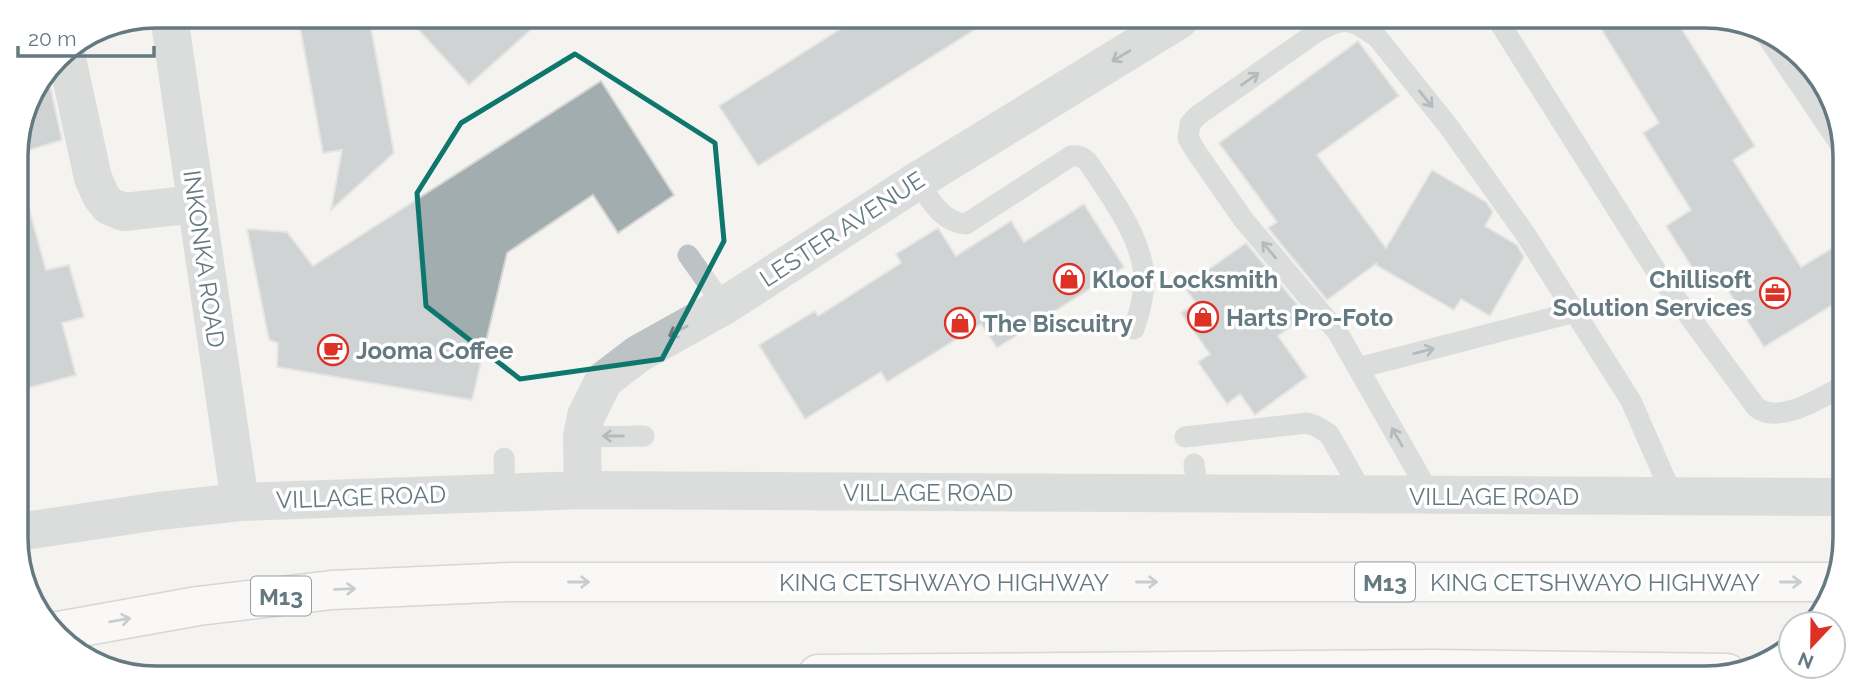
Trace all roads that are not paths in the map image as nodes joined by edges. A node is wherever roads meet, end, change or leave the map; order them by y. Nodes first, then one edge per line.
1 (171, 28) edge
2 (1166, 28) edge
3 (1325, 28) edge
4 (1363, 28) edge
5 (1503, 28) edge
6 (1775, 49) edge
7 (68, 63) edge
8 (1830, 130) edge
9 (917, 181) junction
10 (196, 204) junction
11 (688, 255) dead end
12 (724, 306) junction
13 (1575, 312) junction
14 (1134, 329) dead end
15 (1358, 368) junction
16 (1833, 392) edge
17 (582, 436) junction
18 (644, 436) dead end
19 (1185, 437) dead end
20 (583, 490) junction
21 (1363, 494) junction
22 (1431, 496) junction
23 (1673, 497) junction
24 (1833, 497) edge
25 (240, 502) junction
26 (28, 531) edge
27 (1825, 582) edge
28 (67, 630) edge

1 - 10 street, INKONKA ROAD
2 -> 9 street, LESTER AVENUE
15 -> 3 lane
4 -> 13 lane
5 - 16 lane
6 - 8 lane
7 - 10 street
9 - 12 street, LESTER AVENUE
9 - 14 lane
10 - 25 street, INKONKA ROAD
11 - 12 lane
12 -> 17 street, LESTER AVENUE
15 -> 13 lane
13 - 23 lane
22 -> 15 lane
18 -> 17 lane
17 - 20 street, LESTER AVENUE
19 - 21 lane
20 - 21 street, VILLAGE ROAD
20 - 25 street, VILLAGE ROAD
21 - 22 street, VILLAGE ROAD
22 - 23 street, VILLAGE ROAD
23 - 24 street, VILLAGE ROAD
25 - 26 street, VILLAGE ROAD
28 -> 27 highway, KING CETSHWAYO HIGHWAY / M13

